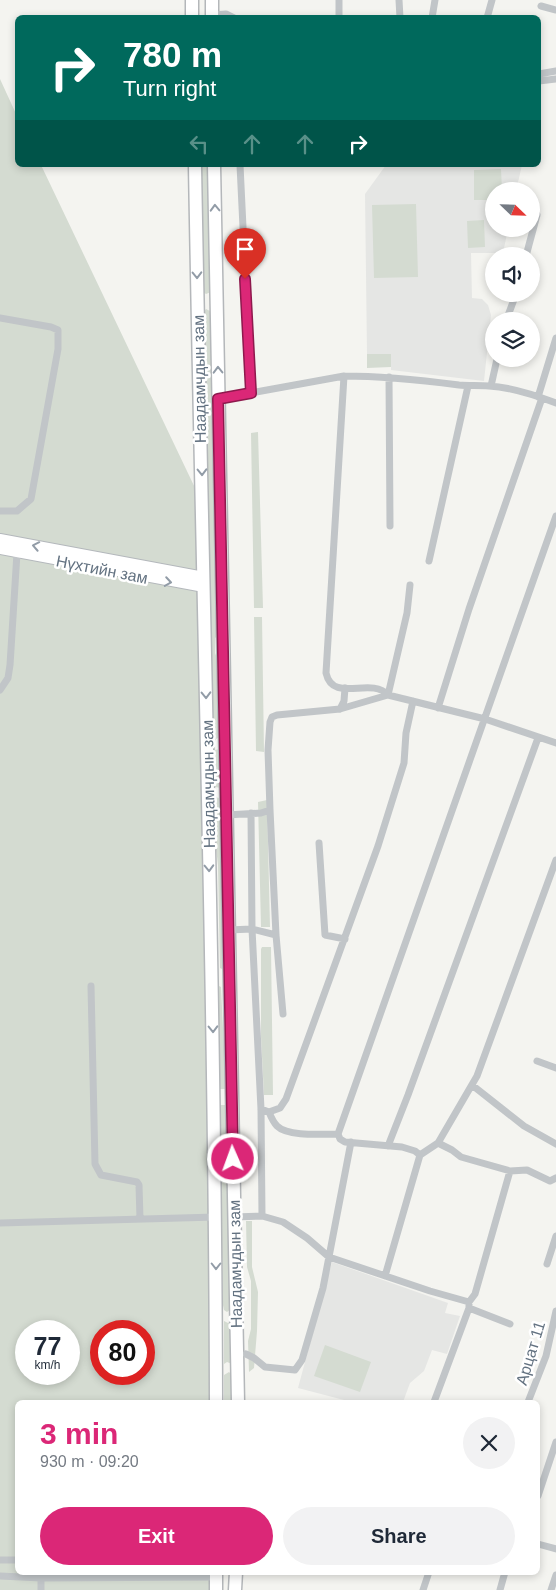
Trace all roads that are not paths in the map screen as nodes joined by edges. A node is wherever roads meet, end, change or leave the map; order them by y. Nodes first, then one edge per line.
1 (192, 0) edge
2 (212, 0) edge
3 (339, 0) edge
4 (399, 0) edge
5 (435, 0) edge
6 (492, 0) edge
7 (541, 6) dead end
8 (556, 10) edge
9 (192, 15) edge
10 (212, 15) edge
11 (339, 15) edge
12 (400, 15) edge
13 (432, 15) edge
14 (488, 15) edge
15 (556, 71) edge
16 (541, 74) edge
17 (556, 79) edge
18 (541, 81) edge
19 (195, 167) edge
20 (214, 167) edge
21 (240, 167) edge
22 (217, 301) junction
23 (198, 302) junction
24 (0, 318) edge
25 (556, 338) edge
26 (495, 367) edge
27 (344, 376) junction
28 (388, 376) junction
29 (468, 386) junction
30 (491, 386) junction
31 (251, 393) junction
32 (540, 397) junction
33 (218, 399) junction
34 (556, 403) edge
35 (0, 511) edge
36 (556, 516) edge
37 (390, 526) dead end
38 (0, 540) edge
39 (0, 550) edge
40 (17, 552) junction
41 (428, 561) dead end
42 (204, 582) junction
43 (410, 586) dead end
44 (223, 645) junction
45 (206, 646) junction
46 (344, 688) junction
47 (0, 690) edge
48 (388, 695) junction
49 (414, 701) junction
50 (438, 708) junction
51 (340, 709) junction
52 (484, 719) junction
53 (538, 738) junction
54 (225, 740) junction
55 (207, 742) junction
56 (556, 743) edge
57 (227, 796) junction
58 (208, 797) junction
59 (270, 810) junction
60 (251, 813) junction
61 (227, 816) junction
62 (319, 843) dead end
63 (556, 860) edge
64 (252, 928) junction
65 (228, 930) junction
66 (276, 936) junction
67 (345, 939) junction
68 (229, 979) junction
69 (212, 980) junction
70 (92, 986) dead end
71 (283, 1014) dead end
72 (537, 1061) dead end
73 (556, 1068) edge
74 (472, 1085) junction
75 (261, 1109) junction
76 (270, 1112) junction
77 (338, 1134) junction
78 (351, 1142) junction
79 (438, 1143) junction
80 (556, 1144) edge
81 (388, 1146) junction
82 (420, 1155) junction
83 (510, 1171) junction
84 (554, 1181) edge
85 (262, 1216) junction
86 (216, 1217) junction
87 (234, 1217) junction
88 (140, 1219) junction
89 (0, 1223) edge
90 (556, 1236) edge
91 (329, 1257) junction
92 (547, 1264) dead end
93 (385, 1276) junction
94 (469, 1305) junction
95 (556, 1311) edge
96 (236, 1312) junction
97 (216, 1313) junction
98 (510, 1324) dead end
99 (246, 1354) dead end
100 (238, 1370) junction
101 (216, 1371) junction
102 (216, 1400) edge
103 (238, 1400) edge
104 (435, 1400) edge
105 (529, 1400) edge
106 (556, 1442) edge
107 (540, 1490) edge
108 (540, 1545) edge
109 (556, 1549) edge
110 (0, 1560) edge
111 (15, 1560) edge
112 (216, 1575) edge
113 (236, 1575) edge
114 (427, 1575) edge
115 (504, 1575) edge
116 (556, 1575) edge
117 (0, 1576) edge
118 (41, 1578) junction
119 (41, 1590) edge
120 (216, 1590) edge
121 (235, 1590) edge
122 (423, 1590) edge
123 (500, 1590) edge
124 (551, 1590) edge

1 - 9 highway
2 - 10 highway
3 - 11 street
4 - 12 street
5 - 13 street
6 - 14 street
7 - 8 street
15 - 16 street
17 - 18 street
19 -> 23 highway, Наадамчдын зам
22 -> 20 highway, Наадамчдын зам
21 - 31 street
22 - 23 highway
33 -> 22 highway, Наадамчдын зам
23 -> 42 highway, Наадамчдын зам
24 - 35 street
25 - 32 street
26 - 30 street
27 - 28 street
27 - 31 street
27 - 46 street
28 - 29 street
28 - 37 street
29 - 30 street
29 - 41 street
30 - 32 street
31 - 33 street
32 - 34 street
32 - 50 street
33 - 44 highway, Наадамчдын зам
36 - 52 street
42 -> 38 main road, Нүхтийн зам
39 - 40 main road, Нүхтийн зам
40 -> 42 main road, Нүхтийн зам
40 - 47 street
42 - 45 highway, Наадамчдын зам
43 - 48 street
44 - 45 highway
44 - 54 highway, Наадамчдын зам
45 -> 55 highway, Наадамчдын зам
46 - 48 street
46 - 51 street
48 - 49 street
48 - 51 street
49 - 50 street
49 - 67 street
50 - 52 street
51 - 59 street
52 - 53 street
52 - 77 street
53 - 56 street
53 - 81 street
54 - 55 highway
54 - 57 highway, Наадамчдын зам
55 - 58 highway, Наадамчдын зам
57 - 58 highway
57 - 61 highway, Наадамчдын зам
58 -> 69 highway, Наадамчдын зам
59 - 60 street
59 - 66 street
60 - 61 street
60 - 64 street
61 - 65 highway, Наадамчдын зам
62 - 67 street
63 - 74 street
64 - 65 street
64 - 66 street
64 - 75 street
65 - 68 highway, Наадамчдын зам
66 - 71 street
67 - 76 street
68 - 69 highway
68 - 87 highway, Наадамчдын зам
69 -> 86 highway, Наадамчдын зам
70 - 88 street
72 - 73 street
74 - 79 street
74 - 80 street
75 - 76 street
75 - 85 street
76 - 77 street
77 - 78 street
78 - 81 street
78 - 91 street
79 - 82 street
79 - 83 street
81 - 82 street
82 - 93 street
83 - 84 street
83 - 94 street
85 - 87 street
85 - 91 street
86 - 88 street
86 -> 97 highway, Наадамчдын зам
87 - 96 highway, Наадамчдын зам
88 - 89 street
90 - 92 street
91 - 93 street
91 - 99 street
93 - 94 street
94 - 98 street
94 - 104 street
95 - 105 street, Арцат 11
96 - 97 highway
96 - 100 highway, Наадамчдын зам
97 - 101 highway, Наадамчдын зам
100 - 101 highway
100 - 103 highway, Наадамчдын зам
101 - 102 highway, Наадамчдын зам
106 - 107 street
108 - 109 street
110 - 111 street
112 - 118 street
112 - 120 highway
113 - 121 highway
114 - 122 street
115 - 123 street
116 - 124 street
117 - 118 street
118 - 119 street

